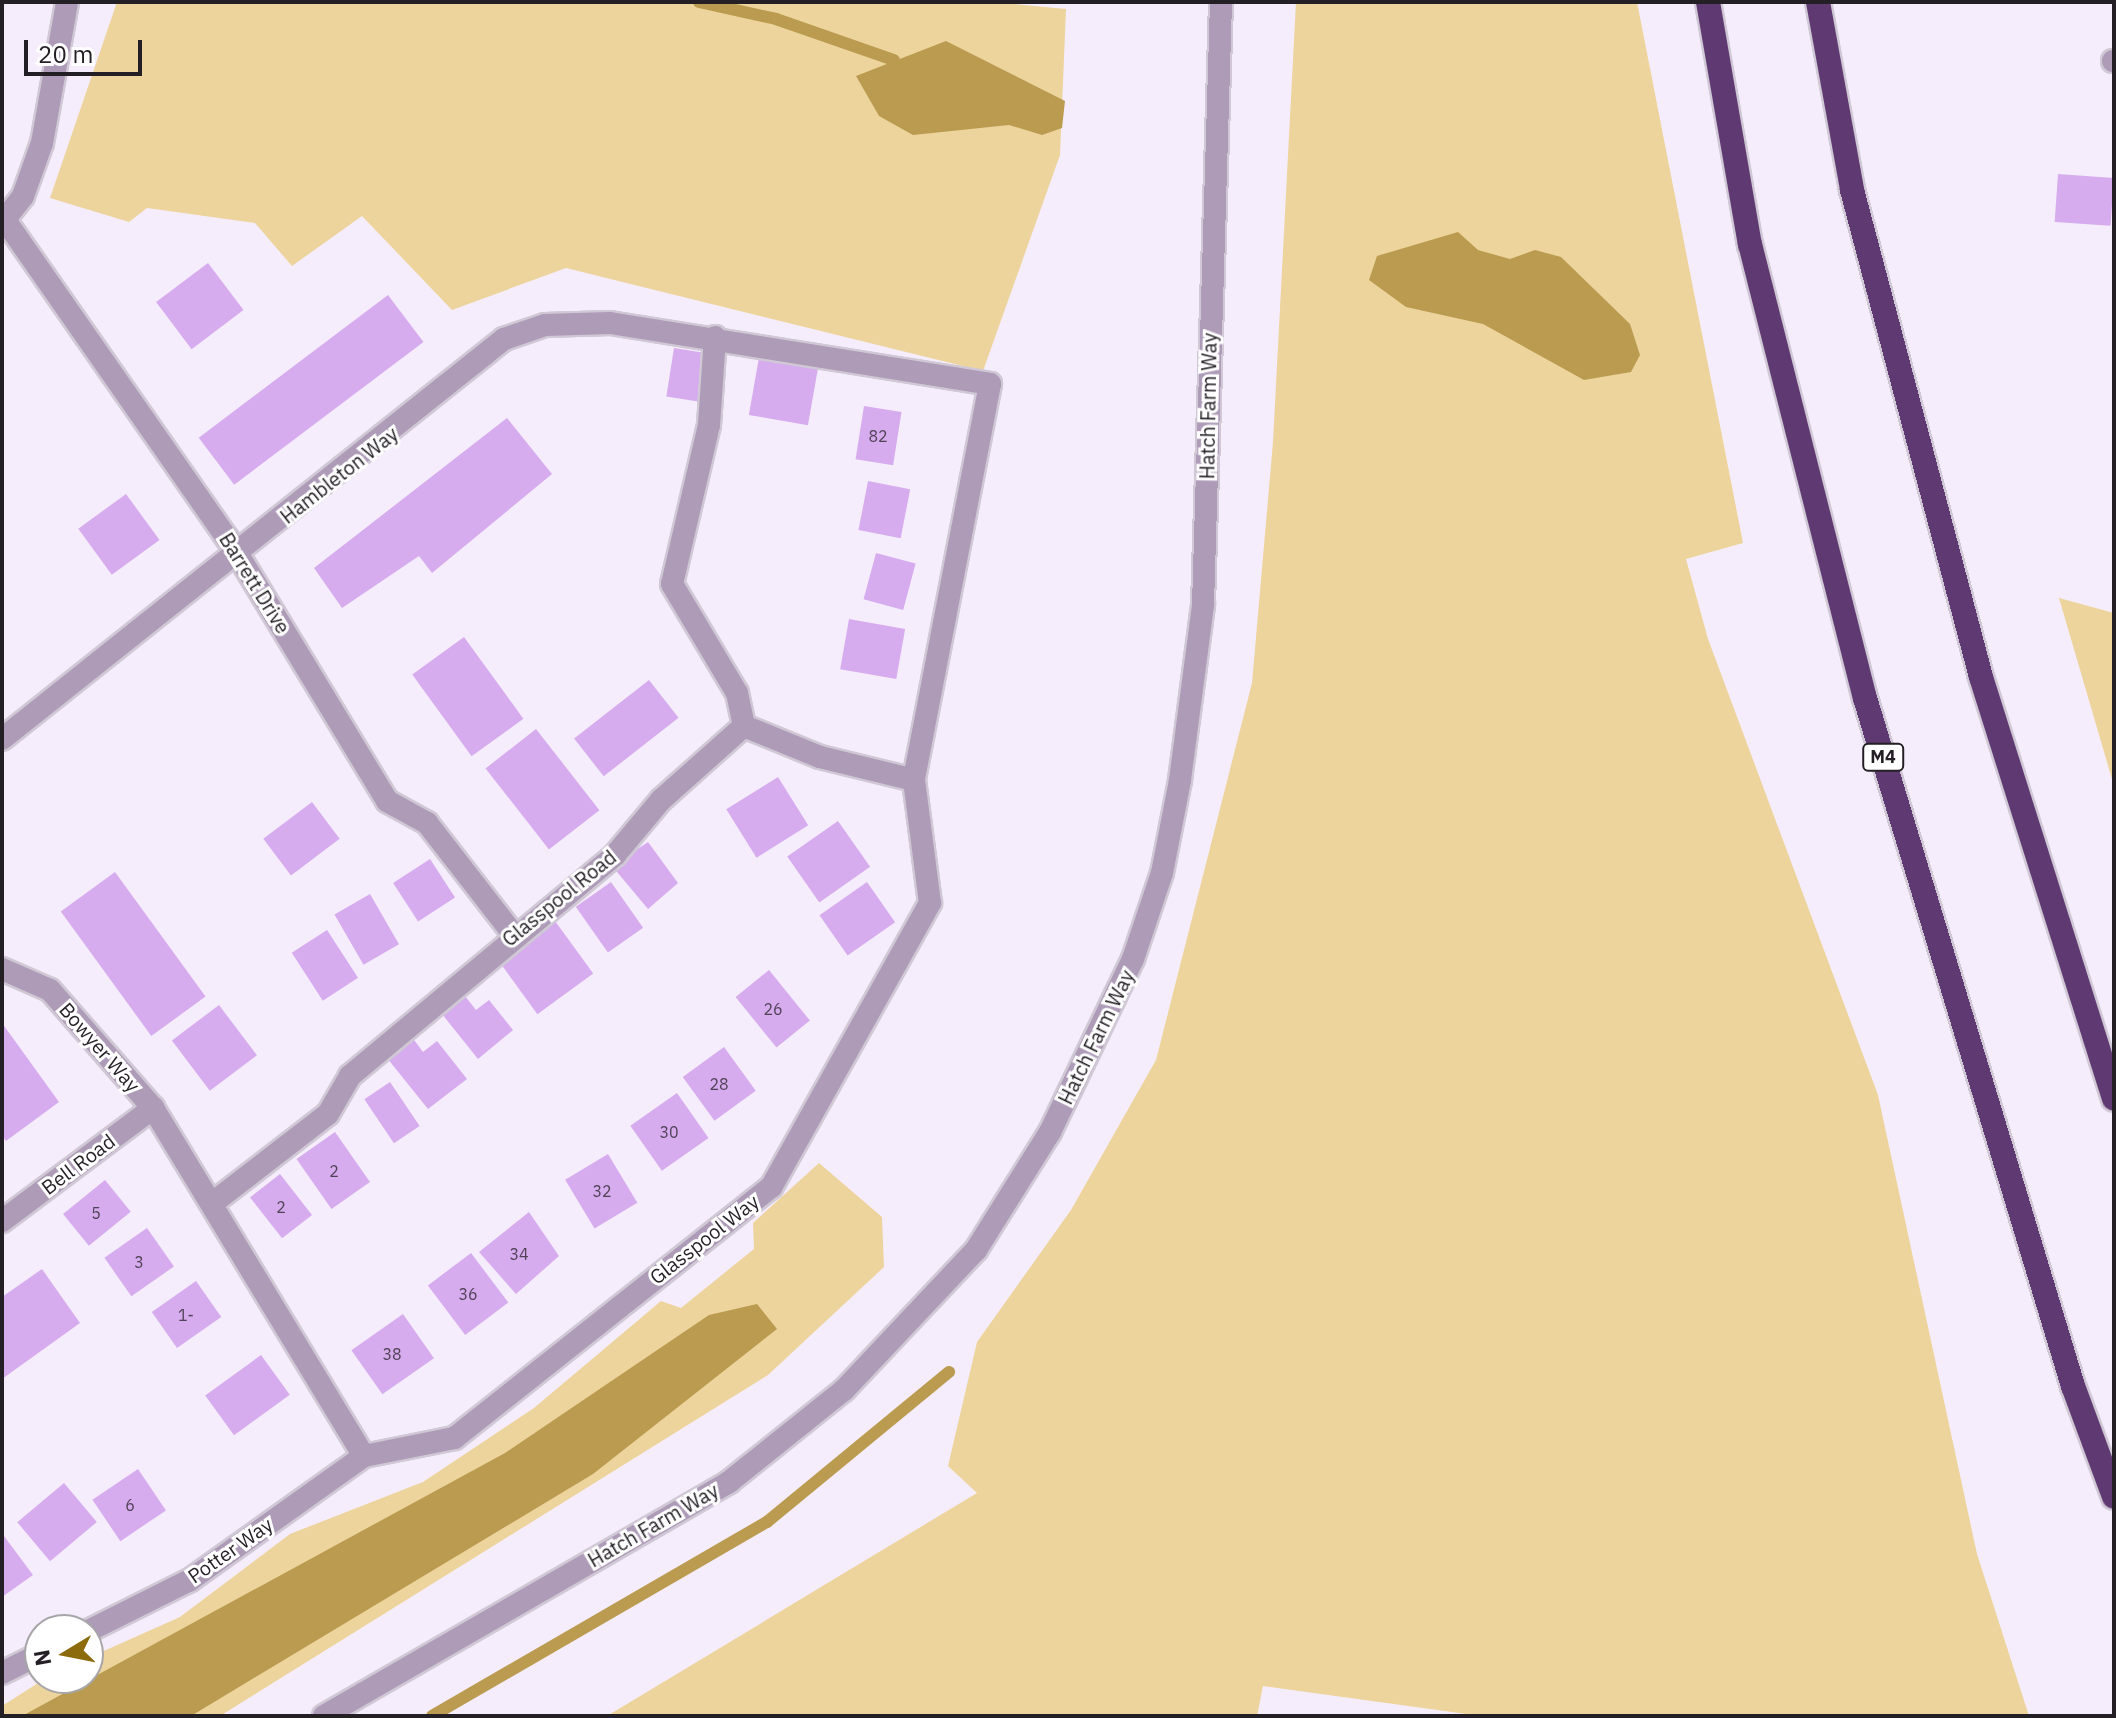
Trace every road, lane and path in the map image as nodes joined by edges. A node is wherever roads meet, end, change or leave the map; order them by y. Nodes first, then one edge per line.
1 (67, 2) edge
2 (1221, 2) edge
3 (1708, 2) edge
4 (1818, 2) edge
5 (4, 222) edge
6 (715, 337) junction
7 (237, 553) junction
8 (744, 726) junction
9 (2, 739) edge
10 (914, 780) junction
11 (513, 934) junction
12 (2, 969) edge
13 (2114, 1099) edge
14 (153, 1108) junction
15 (214, 1202) junction
16 (2, 1221) edge
17 (364, 1456) junction
18 (2114, 1497) edge
19 (104, 1623) edge
20 (24, 1662) edge
21 (2, 1673) edge
22 (324, 1716) edge

1 - 5 street
2 - 22 street, Hatch Farm Way
3 - 18 highway, M4
4 - 13 highway
5 - 7 street, Barrett Drive
6 - 7 street, Hambleton Way
6 - 8 street
6 - 10 street, Hambleton Way
7 - 9 street, Hambleton Way
7 - 11 street, Barrett Drive
8 - 10 street
8 - 11 street, Glasspool Road
10 - 17 street, Glasspool Way
11 - 15 street, Glasspool Road
12 - 14 street, Bowyer Way
14 - 15 street
14 - 16 street, Bell Road
15 - 17 street
17 - 19 street, Potter Way
20 - 21 street

